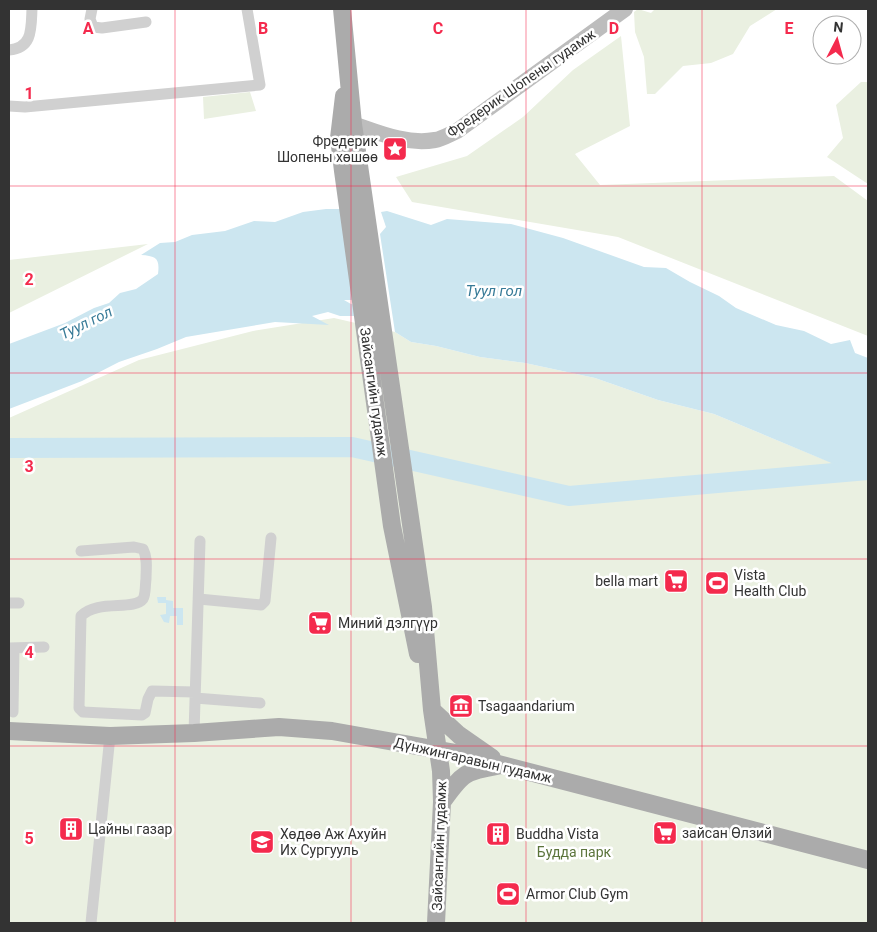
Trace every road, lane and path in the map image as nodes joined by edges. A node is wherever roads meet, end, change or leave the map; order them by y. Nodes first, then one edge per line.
1 (32, 9) edge
2 (92, 9) edge
3 (247, 9) edge
4 (342, 9) edge
5 (625, 9) edge
6 (146, 22) dead end
7 (9, 50) edge
8 (347, 71) junction
9 (9, 106) edge
10 (353, 124) junction
11 (352, 169) junction
12 (271, 538) dead end
13 (200, 541) dead end
14 (81, 551) dead end
15 (199, 599) junction
16 (44, 646) dead end
17 (12, 648) edge
18 (195, 695) junction
19 (260, 703) dead end
20 (432, 710) junction
21 (13, 712) dead end
22 (9, 731) edge
23 (194, 733) junction
24 (110, 736) junction
25 (438, 749) junction
26 (502, 765) junction
27 (442, 802) junction
28 (868, 860) edge
29 (91, 923) edge
30 (436, 923) edge

1 - 7 street
2 - 6 street
3 - 9 street
4 - 8 main road, Зайсангийн гудамж
5 - 10 street, Фредерик Шопены гудамж
8 - 10 main road, Зайсангийн гудамж
8 - 11 main road, Зайсангийн гудамж
10 - 11 main road, Зайсангийн гудамж
11 - 20 main road, Зайсангийн гудамж
12 - 15 street
13 - 15 street
14 - 18 street
15 - 18 street
16 - 17 street
17 - 21 street
18 - 19 street
18 - 23 street
20 - 25 main road, Зайсангийн гудамж
20 - 26 main road
22 - 24 main road, Дүнжингаравын гудамж
23 - 24 main road, Дүнжингаравын гудамж
23 - 25 main road, Дүнжингаравын гудамж
24 - 29 street
25 - 26 main road, Дүнжингаравын гудамж
25 - 27 main road, Зайсангийн гудамж
26 - 27 main road
26 - 28 main road, Дүнжингаравын гудамж
27 - 30 main road, Зайсангийн гудамж

